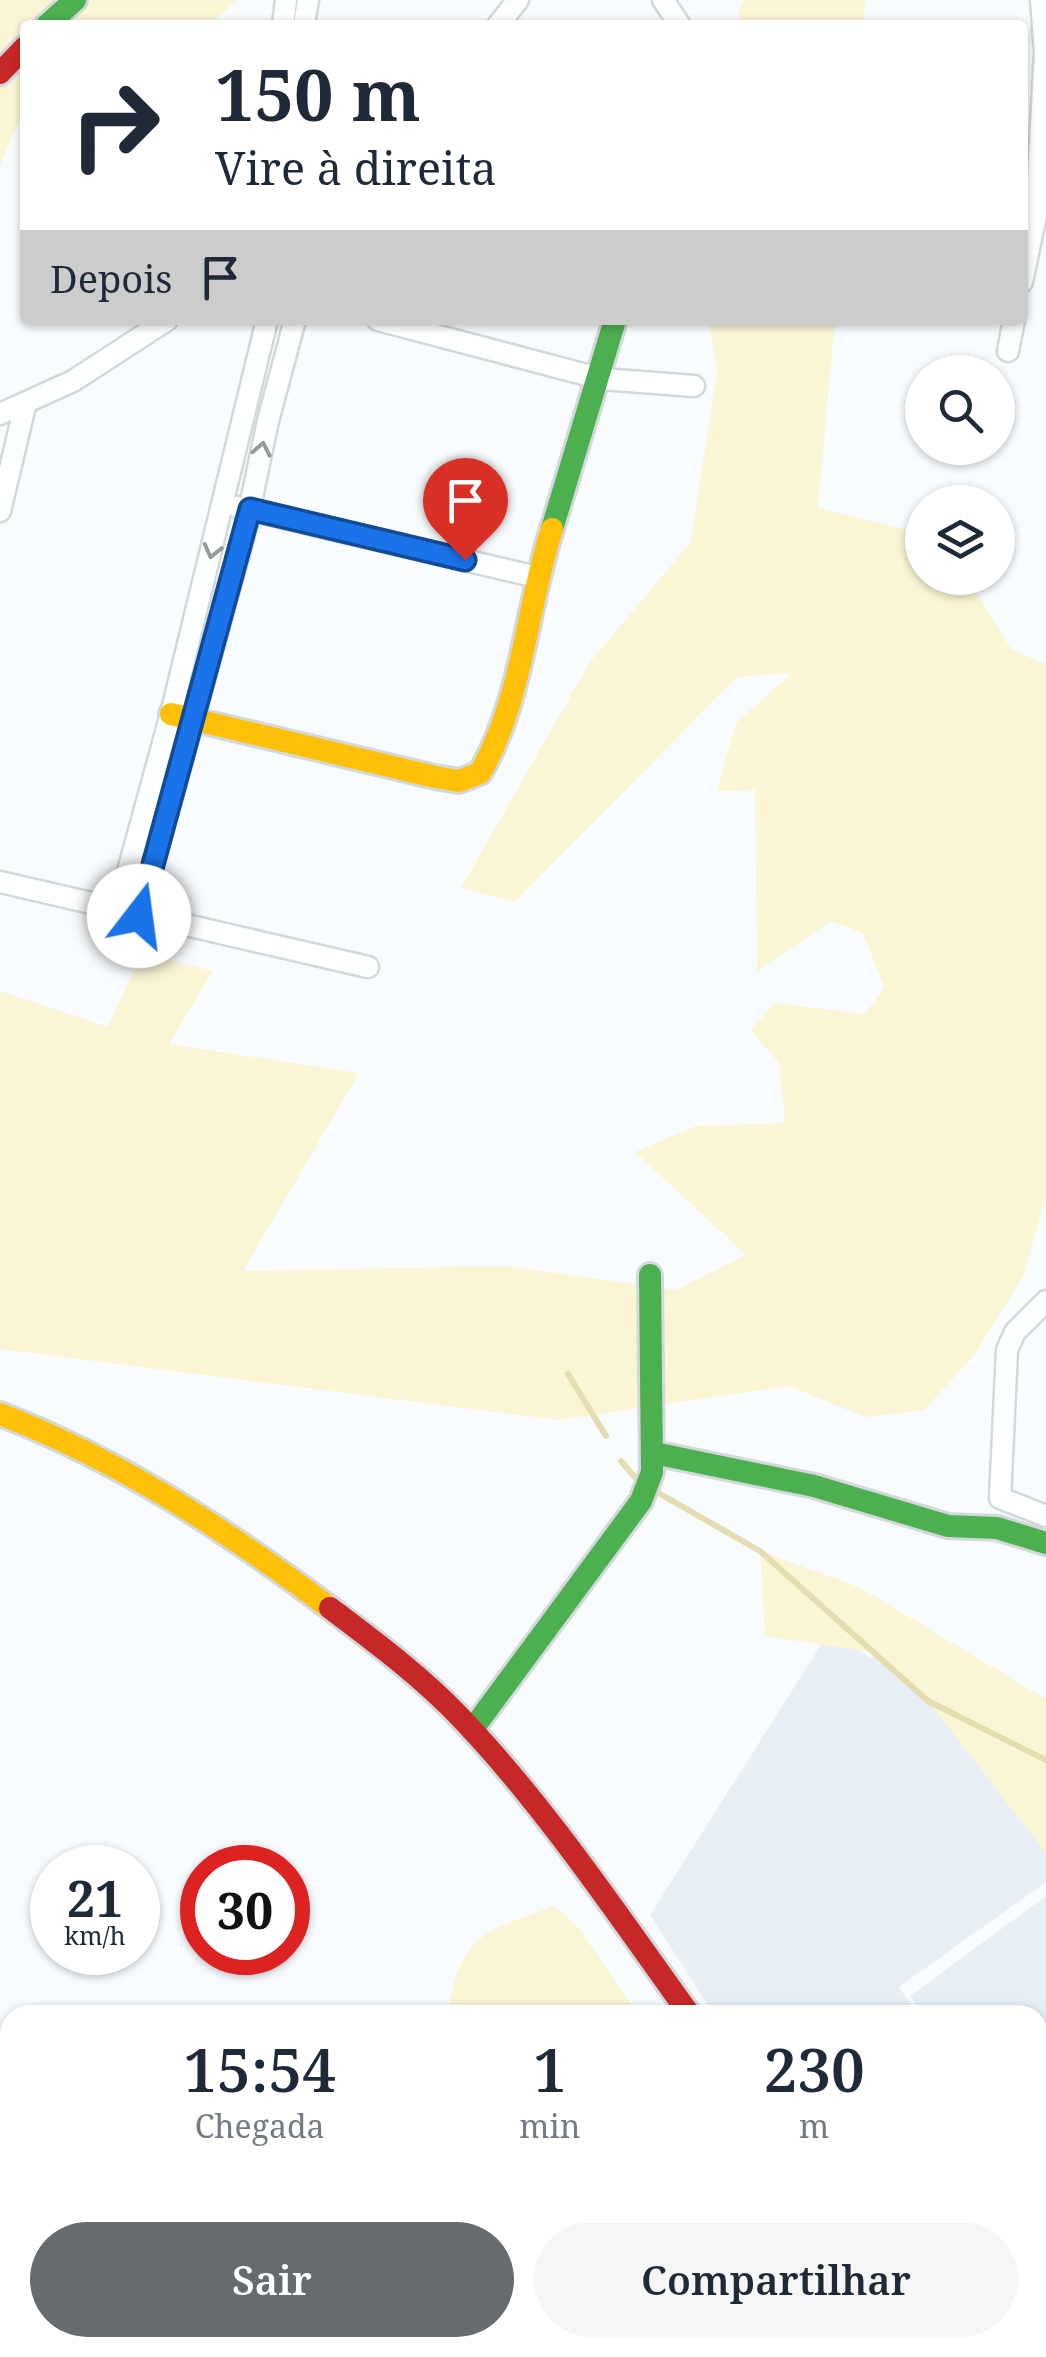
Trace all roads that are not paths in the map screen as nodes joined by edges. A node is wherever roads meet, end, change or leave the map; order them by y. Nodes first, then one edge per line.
1 (518, 0) edge
2 (1042, 0) edge
3 (72, 1) edge
4 (53, 20) edge
5 (502, 20) edge
6 (20, 52) edge
7 (0, 73) edge
8 (1028, 254) edge
9 (160, 325) edge
10 (267, 325) edge
11 (294, 325) edge
12 (614, 325) edge
13 (1013, 325) edge
14 (421, 327) edge
15 (1008, 351) dead end
16 (602, 380) junction
17 (694, 386) dead end
18 (25, 406) junction
19 (0, 414) edge
20 (224, 505) junction
21 (250, 509) junction
22 (0, 511) edge
23 (537, 577) junction
24 (182, 716) junction
25 (0, 882) edge
26 (117, 911) junction
27 (139, 916) junction
28 (368, 966) dead end
29 (650, 1276) dead end
30 (1046, 1301) edge
31 (0, 1414) edge
32 (653, 1463) junction
33 (1000, 1498) junction
34 (1046, 1516) edge
35 (997, 1528) junction
36 (1046, 1543) edge
37 (472, 1730) junction
38 (683, 2005) edge

1 - 5 street
2 - 8 street
3 - 4 street
6 - 7 street
9 - 18 street
10 - 20 street
21 -> 11 street
12 - 16 street
13 - 15 street
14 - 16 street
16 - 17 street
16 - 23 street
18 - 19 street
18 - 22 street
20 - 21 street
20 -> 24 street
21 - 23 street
21 - 24 street
23 - 24 street
24 - 26 street
24 - 27 street
25 - 26 street
26 - 27 street
27 - 28 street
29 - 32 street
30 - 33 street
31 - 37 street
32 - 35 street
32 - 37 street
33 - 34 street
33 - 35 street
35 - 36 street
37 - 38 street

